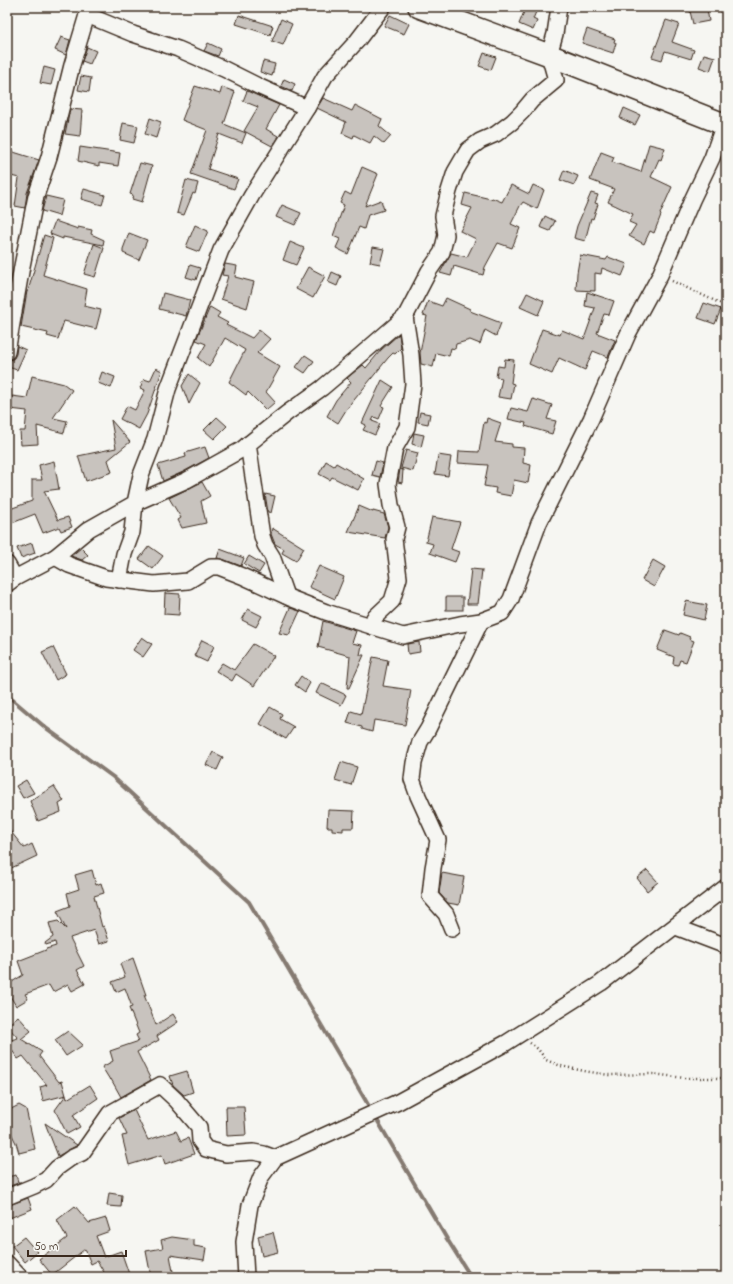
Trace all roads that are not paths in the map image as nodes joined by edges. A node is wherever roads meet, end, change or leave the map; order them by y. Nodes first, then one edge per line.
1 (383, 7) edge
2 (559, 7) edge
3 (424, 8) edge
4 (87, 11) edge
5 (549, 55) junction
6 (307, 108) junction
7 (725, 124) edge
8 (405, 317) junction
9 (7, 352) edge
10 (248, 444) junction
11 (135, 503) junction
12 (55, 557) junction
13 (7, 564) edge
14 (119, 580) junction
15 (11, 581) edge
16 (286, 596) junction
17 (481, 621) junction
18 (373, 627) junction
19 (726, 887) edge
20 (676, 927) junction
21 (452, 929) dead end
22 (726, 946) edge
23 (275, 1158) junction
24 (7, 1197) edge
25 (7, 1263) edge
26 (20, 1277) edge
27 (246, 1277) edge

1 - 6 street
2 - 5 street
3 - 5 street
4 - 6 street
4 - 9 street
5 - 7 street
5 - 8 street
6 - 11 street
7 - 17 street
8 - 10 street
8 - 18 street
10 - 11 street
10 - 16 street
11 - 12 street
11 - 14 street
12 - 14 street
12 - 15 street
13 - 15 street
14 - 16 street
16 - 18 street
17 - 18 street
17 - 21 street
19 - 20 street
20 - 22 street
20 - 23 street
23 - 24 street
23 - 27 street
25 - 26 street

